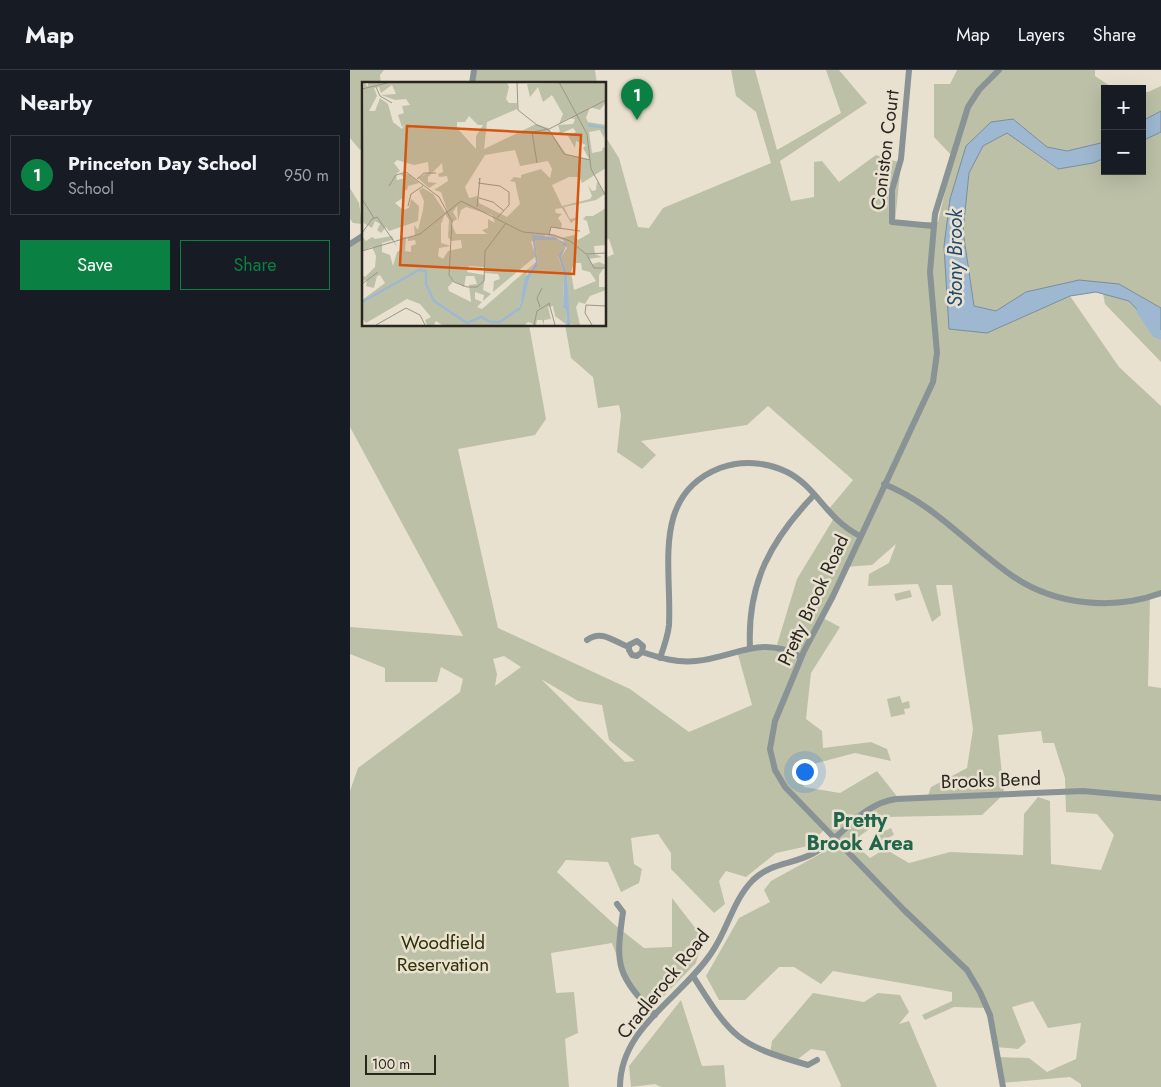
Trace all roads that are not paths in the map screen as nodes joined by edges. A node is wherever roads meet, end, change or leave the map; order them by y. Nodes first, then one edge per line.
1 (909, 70) edge
2 (999, 70) edge
3 (933, 226) junction
4 (362, 236) edge
5 (350, 244) edge
6 (884, 484) junction
7 (814, 495) junction
8 (860, 536) junction
9 (1161, 593) edge
10 (587, 640) dead end
11 (629, 647) junction
12 (750, 647) junction
13 (642, 652) junction
14 (801, 657) junction
15 (660, 658) junction
16 (1161, 798) edge
17 (834, 837) junction
18 (617, 904) dead end
19 (693, 976) junction
20 (655, 1015) junction
21 (817, 1060) dead end
22 (620, 1087) edge
23 (1003, 1087) edge

1 - 3 street, Coniston Court
2 - 3 street, Pretty Brook Road
3 - 6 street, Pretty Brook Road
4 - 5 street
6 - 8 street, Pretty Brook Road
6 - 9 street
7 - 8 street
7 - 12 street
7 - 15 street
8 - 14 street, Pretty Brook Road
10 - 11 street
11 - 13 street
11 - 13 street
12 - 14 street
12 - 15 street
13 - 15 street
14 - 17 street, Pretty Brook Road
16 - 17 street, Brooks Bend
17 - 19 street, Cradlerock Road
17 - 23 street, Pretty Brook Road
18 - 20 street
19 - 20 street, Cradlerock Road
19 - 21 street
20 - 22 street, Cradlerock Road

